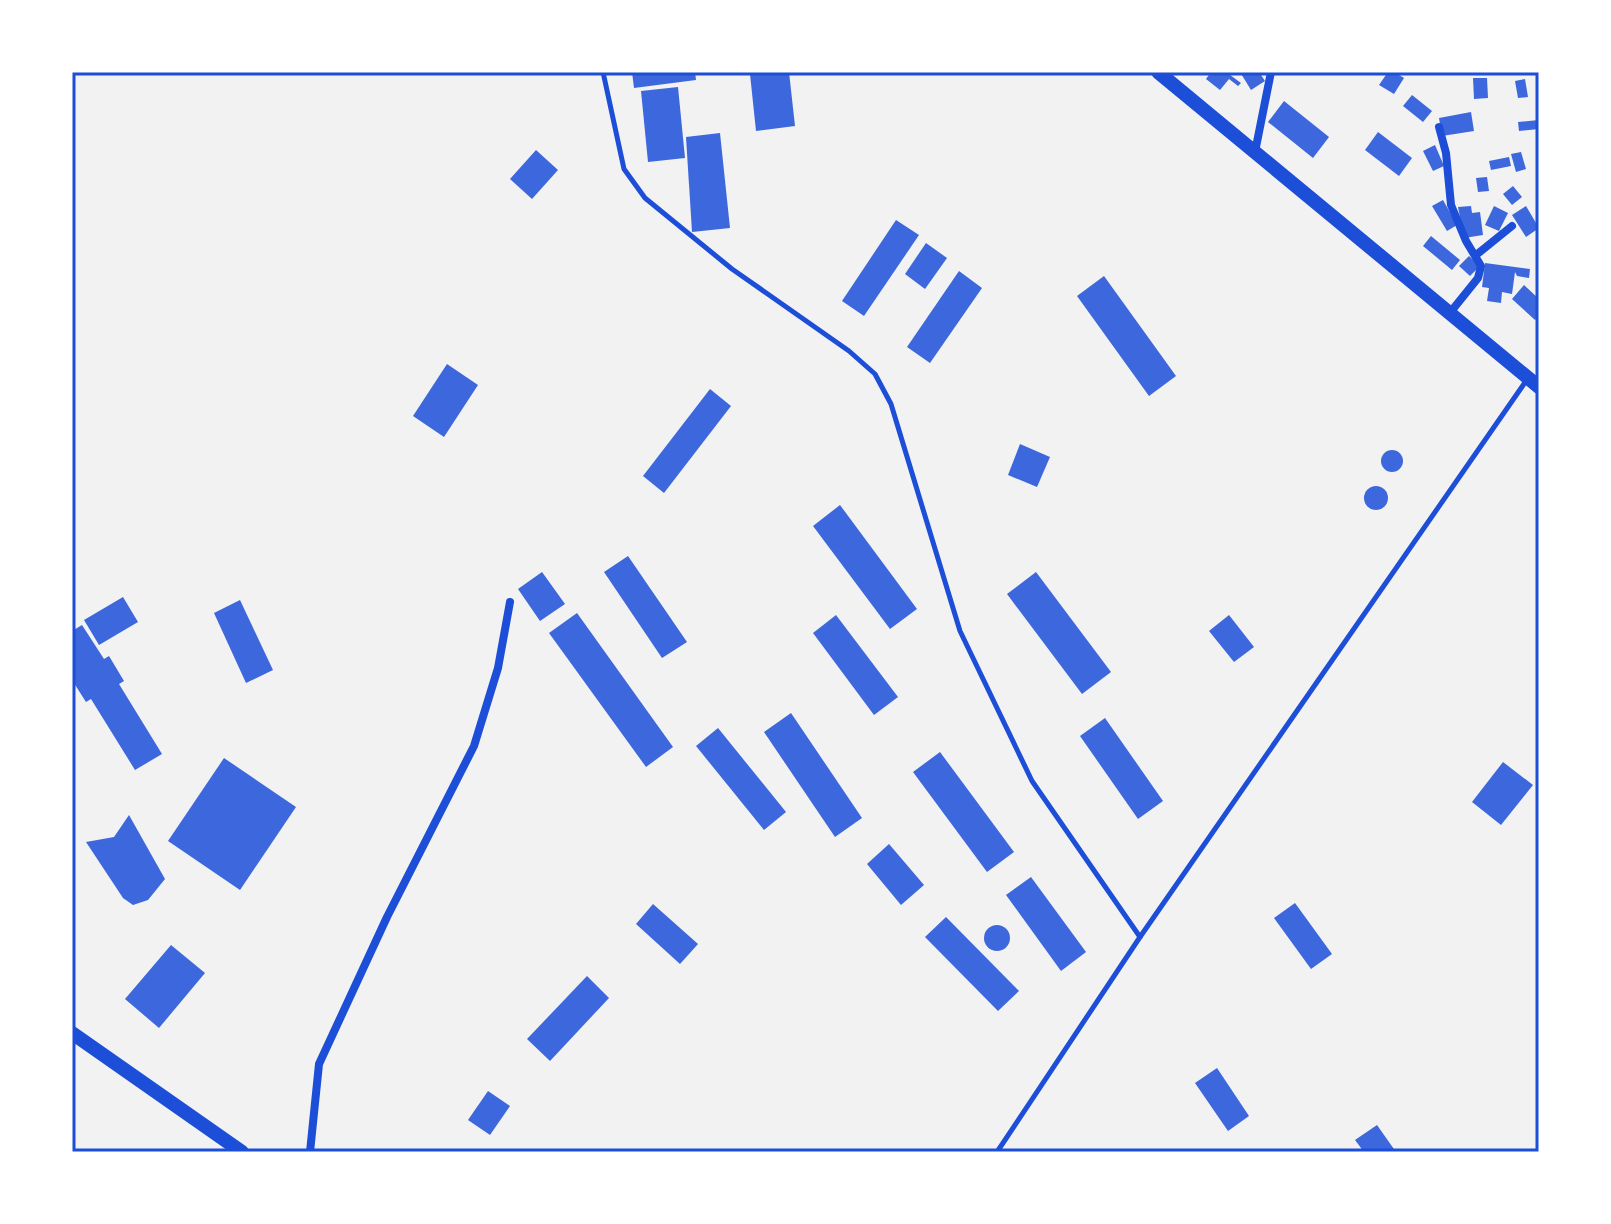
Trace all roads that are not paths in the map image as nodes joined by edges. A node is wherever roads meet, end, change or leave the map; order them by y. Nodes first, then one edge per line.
1 (603, 72) edge
2 (1158, 72) edge
3 (1271, 72) edge
4 (1439, 127) dead end
5 (1255, 152) junction
6 (1512, 226) dead end
7 (1476, 255) junction
8 (1449, 314) junction
9 (1534, 383) edge
10 (510, 602) dead end
11 (1140, 937) junction
12 (72, 1033) edge
13 (242, 1152) edge
14 (310, 1152) edge
15 (997, 1152) edge

1 - 11 lane
2 - 5 main road
3 - 5 street
4 - 7 street
5 - 8 main road
6 - 7 street
7 - 8 street
8 - 9 main road
9 - 11 lane
10 - 14 street
11 - 15 lane
12 - 13 main road

